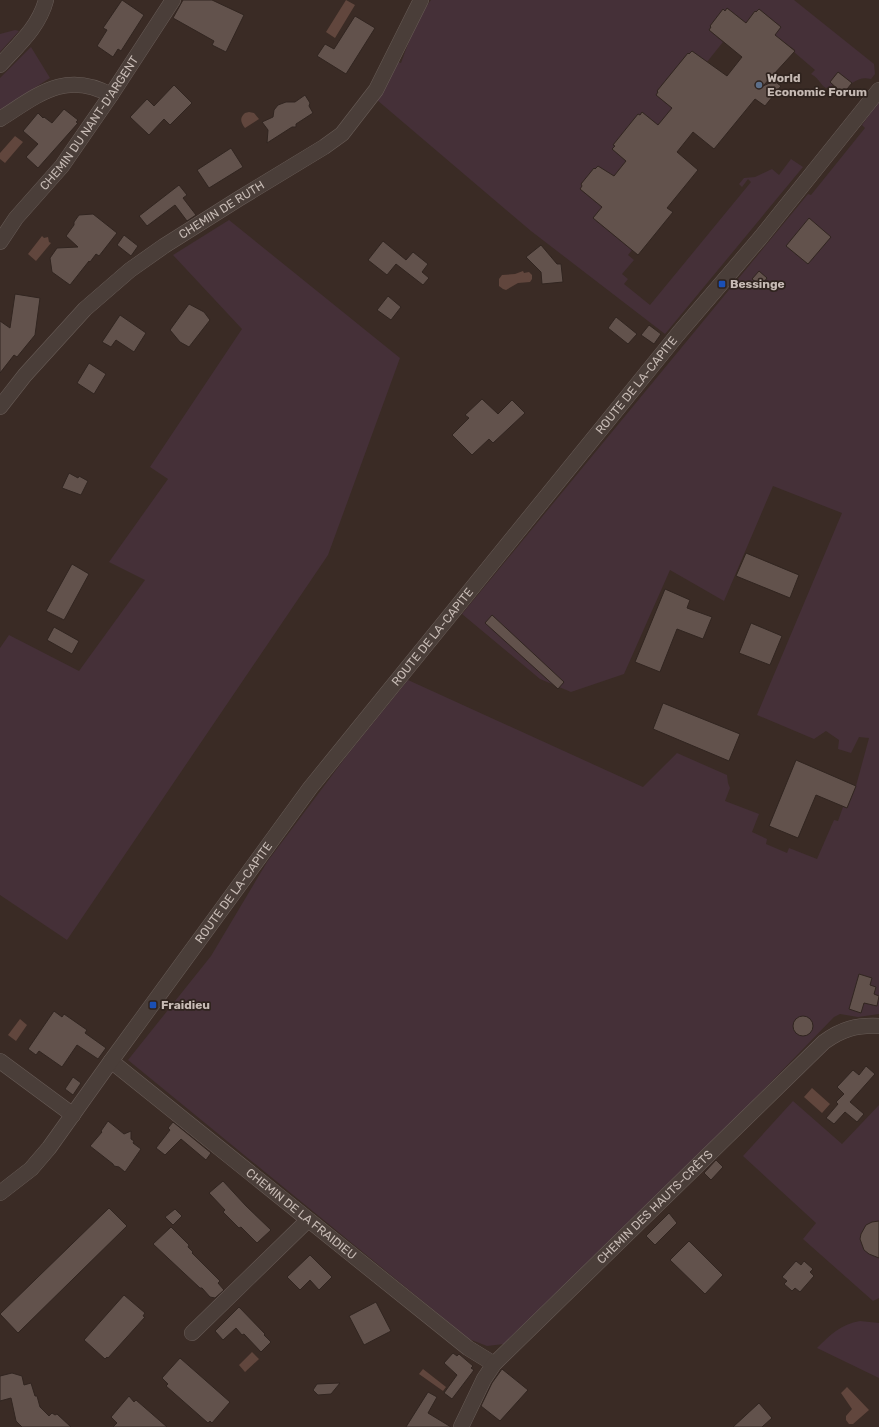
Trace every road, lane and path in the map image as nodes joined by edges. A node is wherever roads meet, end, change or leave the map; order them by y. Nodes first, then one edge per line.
1 (46, 0) edge
2 (172, 0) edge
3 (421, 0) edge
4 (0, 65) edge
5 (879, 90) edge
6 (111, 95) junction
7 (0, 119) edge
8 (0, 242) edge
9 (0, 407) edge
10 (879, 1026) edge
11 (0, 1061) edge
12 (111, 1061) junction
13 (74, 1115) junction
14 (0, 1193) edge
15 (308, 1220) junction
16 (192, 1333) dead end
17 (494, 1364) junction
18 (461, 1427) edge

1 - 4 street
2 - 6 street, CHEMIN DU NANT-D'ARGENT
3 - 9 street, CHEMIN DE RUTH
5 - 12 street, ROUTE DE LA-CAPITE
6 - 7 street
6 - 8 street, CHEMIN DU NANT-D'ARGENT
10 - 17 street, CHEMIN DES HAUTS-CRÊTS
11 - 13 street
12 - 13 street, ROUTE DE LA-CAPITE
12 - 15 street, CHEMIN DE LA FRAIDIEU
13 - 14 street, ROUTE DE LA-CAPITE
15 - 16 street
15 - 17 street, CHEMIN DE LA FRAIDIEU
17 - 18 street, CHEMIN DES HAUTS-CRÊTS

